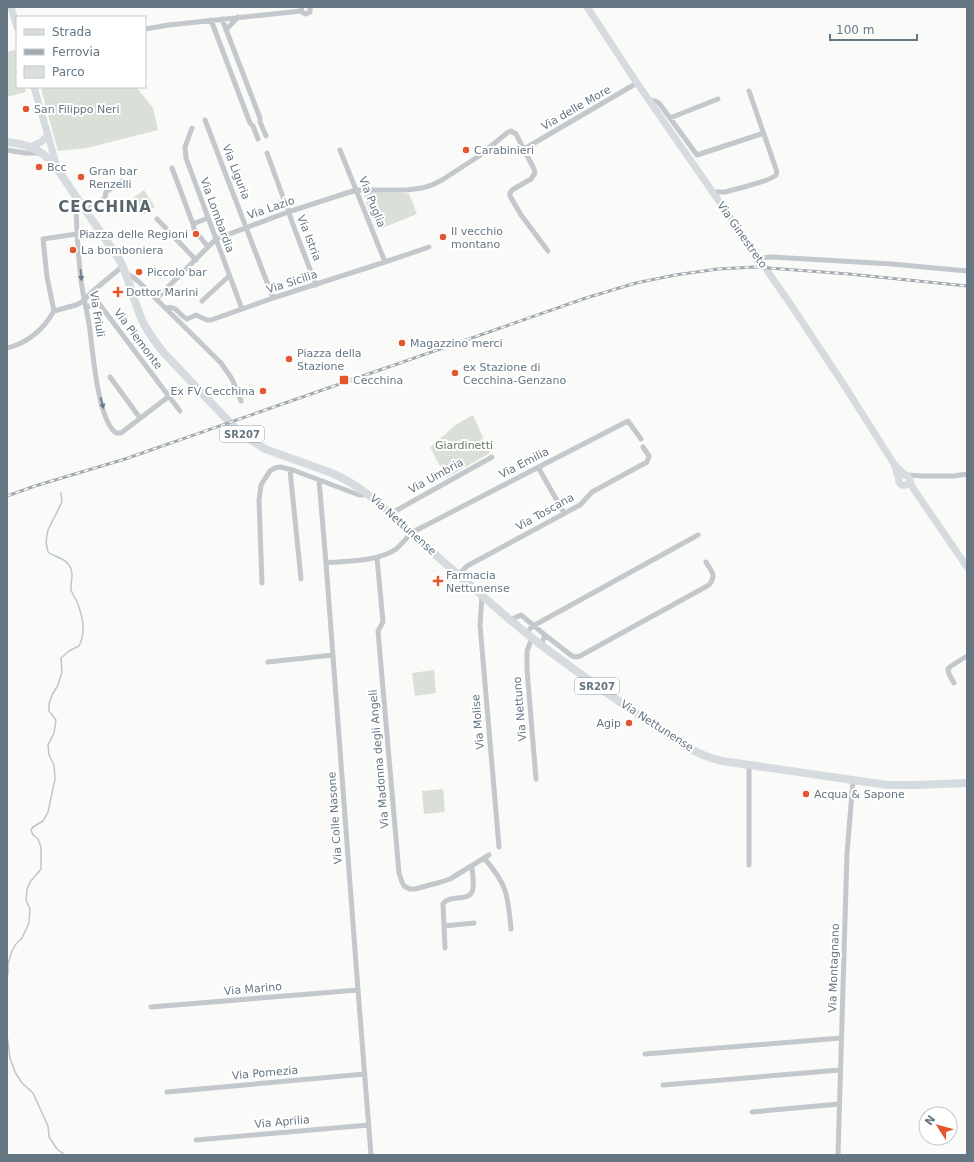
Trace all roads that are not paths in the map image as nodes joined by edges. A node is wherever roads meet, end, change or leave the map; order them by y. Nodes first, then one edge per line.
1 (11, 7) edge
2 (310, 7) edge
3 (587, 7) edge
4 (301, 9) edge
5 (238, 17) junction
6 (222, 19) junction
7 (211, 20) junction
8 (16, 24) edge
9 (146, 29) edge
10 (226, 30) junction
11 (637, 83) junction
12 (34, 88) edge
13 (749, 91) dead end
14 (718, 99) dead end
15 (650, 101) junction
16 (670, 118) junction
17 (205, 120) dead end
18 (192, 128) dead end
19 (761, 134) dead end
20 (47, 136) junction
21 (266, 136) dead end
22 (258, 139) dead end
23 (7, 142) edge
24 (30, 146) junction
25 (524, 149) junction
26 (7, 150) edge
27 (340, 150) dead end
28 (42, 153) junction
29 (267, 153) dead end
30 (57, 167) junction
31 (172, 168) dead end
32 (122, 181) dead end
33 (356, 190) junction
34 (712, 192) junction
35 (75, 194) junction
36 (86, 210) junction
37 (288, 212) junction
38 (208, 218) junction
39 (157, 219) dead end
40 (194, 224) junction
41 (246, 227) junction
42 (77, 234) junction
43 (216, 239) junction
44 (429, 247) dead end
45 (208, 248) junction
46 (548, 251) dead end
47 (758, 258) junction
48 (196, 260) junction
49 (385, 262) junction
50 (123, 266) junction
51 (967, 272) edge
52 (126, 274) junction
53 (229, 276) junction
54 (316, 284) junction
55 (90, 294) junction
56 (273, 298) junction
57 (85, 300) junction
58 (156, 300) junction
59 (97, 301) junction
60 (202, 301) dead end
61 (87, 308) junction
62 (165, 308) junction
63 (242, 309) junction
64 (54, 311) junction
65 (7, 348) edge
66 (110, 377) dead end
67 (168, 397) junction
68 (241, 401) dead end
69 (180, 411) dead end
70 (140, 418) junction
71 (642, 438) dead end
72 (643, 447) dead end
73 (492, 456) dead end
74 (538, 467) junction
75 (290, 470) junction
76 (967, 474) edge
77 (905, 479) junction
78 (319, 480) junction
79 (367, 493) junction
80 (564, 513) junction
81 (390, 514) junction
82 (411, 533) junction
83 (698, 535) dead end
84 (377, 558) junction
85 (326, 562) junction
86 (706, 562) dead end
87 (967, 567) edge
88 (459, 575) junction
89 (301, 579) dead end
90 (262, 583) dead end
91 (482, 596) junction
92 (510, 620) junction
93 (533, 626) junction
94 (529, 635) junction
95 (545, 635) junction
96 (541, 645) junction
97 (333, 655) junction
98 (967, 656) edge
99 (268, 662) dead end
100 (954, 683) dead end
101 (749, 766) junction
102 (536, 779) dead end
103 (853, 781) junction
104 (967, 783) edge
105 (499, 847) dead end
106 (489, 855) dead end
107 (484, 858) junction
108 (749, 865) dead end
109 (472, 866) junction
110 (474, 923) dead end
111 (444, 926) junction
112 (511, 929) dead end
113 (445, 948) dead end
114 (358, 990) junction
115 (151, 1007) dead end
116 (841, 1038) junction
117 (645, 1054) dead end
118 (840, 1070) junction
119 (365, 1074) junction
120 (663, 1085) dead end
121 (167, 1092) dead end
122 (839, 1104) junction
123 (752, 1112) dead end
124 (369, 1124) junction
125 (196, 1140) dead end
126 (372, 1155) edge
127 (838, 1155) edge

1 - 8 street
2 - 4 street
3 - 11 street, Via Ginestreto
4 - 5 street
5 - 6 street
5 - 10 street
6 - 7 street
6 - 10 street
7 - 9 street
7 - 22 street
10 - 21 street
11 - 15 street, Via Ginestreto
11 - 25 street, Via delle More
12 - 20 street
13 - 34 street
14 - 16 street
15 - 16 street
15 - 34 street, Via Ginestreto
16 - 19 street
17 - 41 street, Via Liguria
18 - 38 street, Via Lombardia
20 - 24 street
20 - 30 street
23 - 24 main road, Via Nettunense / SR207
24 - 28 main road, Via Nettunense / SR207
25 - 33 street, Via Lazio
25 - 46 street
26 - 28 street
27 - 33 street, Via Puglia
28 - 30 main road, Via Nettunense / SR207
29 - 37 street, Via Istria
30 - 35 main road, Via Nettunense / SR207
31 - 40 street
32 - 36 street
33 - 37 street, Via Lazio
33 - 49 street, Via Puglia
34 - 47 street, Via Ginestreto
35 - 36 main road, Via Nettunense / SR207
35 - 42 street, Via Friuli
36 - 50 main road, Via Nettunense / SR207
37 - 41 street, Via Lazio
37 - 54 street, Via Istria
38 - 40 street
38 - 43 street, Via Lombardia
39 - 48 street
40 - 45 street
41 - 43 street, Via Lazio
41 - 56 street, Via Liguria
42 -> 57 street, Via Friuli
42 - 64 street
43 - 45 street, Via Lazio
43 - 53 street, Via Lombardia
44 - 49 street, Via Sicilia
45 - 48 street, Via Lazio
47 - 51 street
47 - 77 street, Via Ginestreto
48 - 58 street, Via Lazio
49 - 54 street, Via Sicilia
50 - 52 main road, Via Nettunense / SR207
50 - 55 street
52 - 58 street
52 - 79 main road, Via Nettunense / SR207
53 - 60 street
53 - 63 street, Via Lombardia
54 - 56 street, Via Sicilia
55 - 57 street
55 - 59 street, Via Piemonte
56 - 63 street, Via Sicilia
57 - 61 street, Via Friuli
57 - 64 street
58 - 62 street
59 - 61 street
59 - 67 street, Via Piemonte
61 -> 70 street, Via Friuli
62 - 63 street, Via Sicilia
62 - 68 street
64 - 65 street
66 - 70 street
67 - 69 street, Via Piemonte
67 - 70 street
71 - 74 street, Via Emilia
72 - 80 street, Via Toscana
73 - 81 street, Via Umbria
74 - 80 street
74 - 82 street, Via Emilia
75 - 78 street
75 - 89 street
75 - 90 street
76 - 77 street
77 - 87 street, Via Ginestreto
78 - 79 street
78 - 85 street, Via Colle Nasone
79 - 81 main road, Via Nettunense / SR207
80 - 88 street, Via Toscana
81 - 82 main road, Via Nettunense / SR207
82 - 84 street
82 - 88 main road, Via Nettunense / SR207
83 - 93 street
84 - 85 street
84 - 109 street, Via Madonna degli Angeli
85 - 97 street, Via Colle Nasone
86 - 95 street
88 - 91 main road, Via Nettunense / SR207
91 - 92 main road, Via Nettunense / SR207
91 - 105 street, Via Molise
92 - 93 street
92 - 94 main road, Via Nettunense / SR207
93 - 94 street
93 - 95 street
94 - 96 main road, Via Nettunense / SR207
94 - 102 street, Via Nettuno
95 - 96 street
96 - 101 main road, Via Nettunense / SR207
97 - 99 street
97 - 114 street, Via Colle Nasone
98 - 100 street
101 - 103 main road, Via Nettunense / SR207
101 - 108 street
103 - 104 main road, Via Nettunense / SR207
103 - 116 street, Via Montagnano
106 - 107 street, Via Madonna degli Angeli
107 - 109 street, Via Madonna degli Angeli
107 - 112 street
109 - 111 street
110 - 111 street
111 - 113 street
114 - 115 street, Via Marino
114 - 119 street, Via Colle Nasone
116 - 117 street
116 - 118 street, Via Montagnano
118 - 120 street
118 - 122 street, Via Montagnano
119 - 121 street, Via Pomezia
119 - 124 street, Via Colle Nasone
122 - 123 street
122 - 127 street, Via Montagnano
124 - 125 street, Via Aprilia
124 - 126 street, Via Colle Nasone

